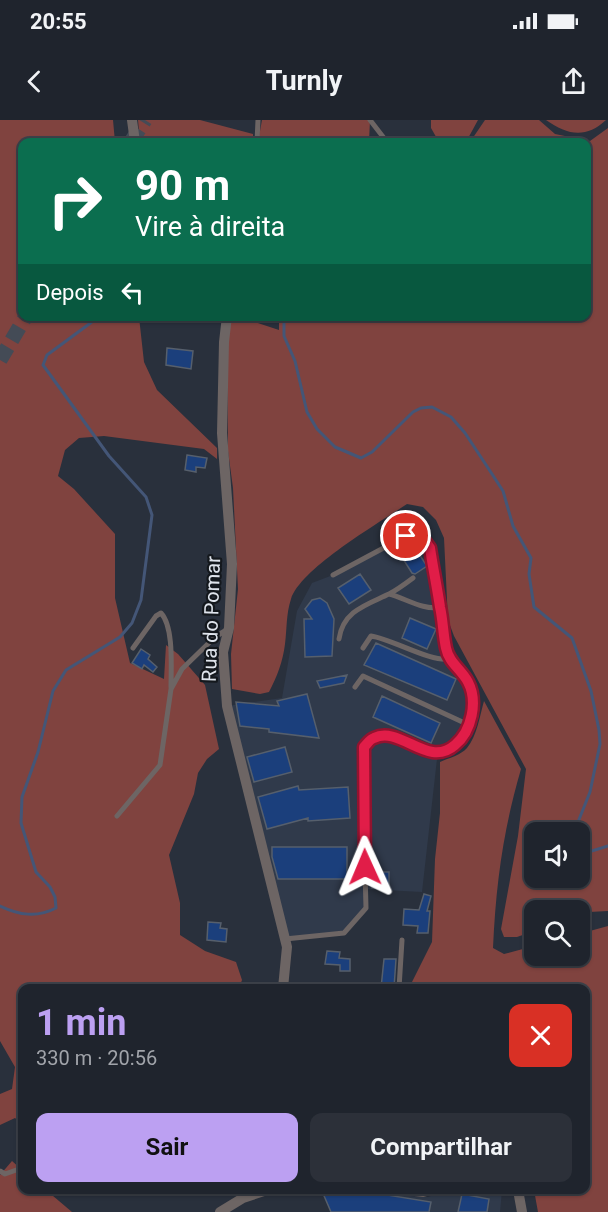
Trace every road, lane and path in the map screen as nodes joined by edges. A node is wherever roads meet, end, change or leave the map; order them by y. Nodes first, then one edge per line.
1 (132, 120) edge
2 (258, 120) edge
3 (370, 120) edge
4 (134, 138) edge
5 (257, 138) edge
6 (384, 138) edge
7 (226, 321) edge
8 (333, 575) dead end
9 (413, 579) dead end
10 (389, 594) junction
11 (440, 608) junction
12 (229, 628) junction
13 (339, 639) dead end
14 (133, 648) dead end
15 (363, 648) dead end
16 (449, 659) junction
17 (355, 687) dead end
18 (171, 688) junction
19 (469, 724) junction
20 (117, 816) dead end
21 (285, 939) junction
22 (402, 940) dead end
23 (283, 984) edge
24 (399, 984) edge
25 (18, 1169) edge
26 (0, 1171) edge
27 (243, 1194) edge
28 (519, 1194) edge
29 (220, 1212) edge
30 (522, 1212) edge

1 - 4 street
2 - 5 lane
3 - 6 lane
7 - 12 street, Rua do Pomar
8 - 11 lane
9 - 10 lane
10 - 11 lane
10 - 13 lane
11 - 16 lane
12 - 18 lane
12 - 21 street, Rua do Pomar
14 - 18 lane
15 - 16 lane
16 - 19 lane
17 - 19 lane
18 - 20 lane
19 - 21 lane
21 - 23 street, Rua do Pomar
22 - 24 lane
25 - 26 lane
27 - 29 street
28 - 30 street

